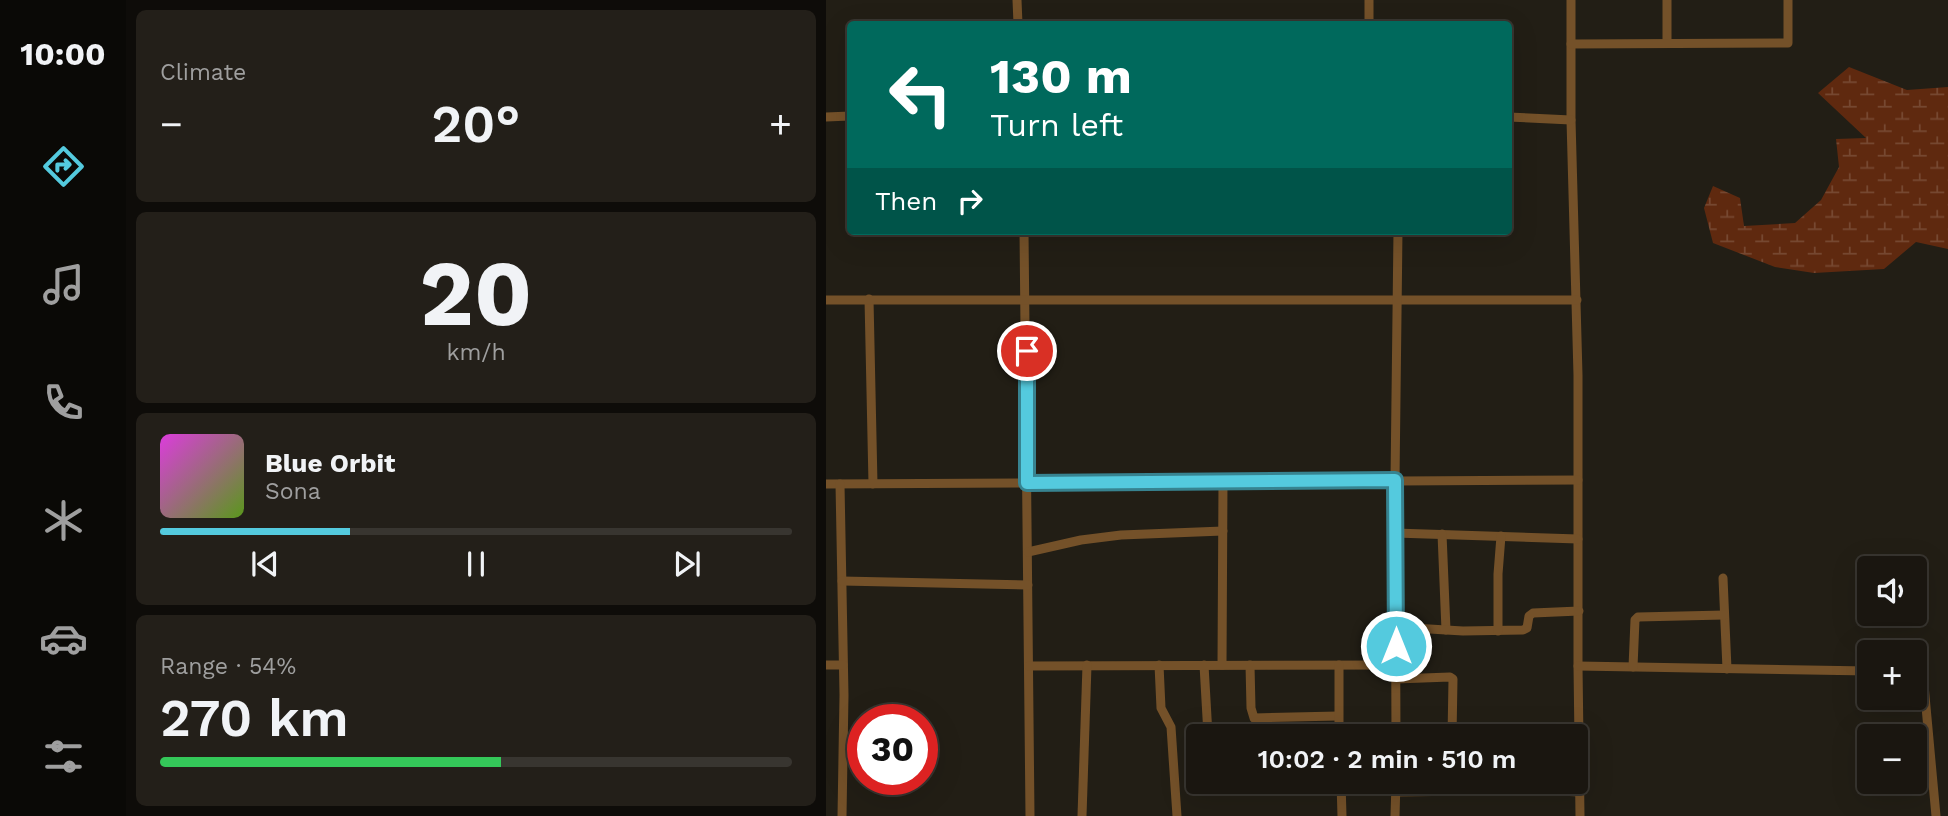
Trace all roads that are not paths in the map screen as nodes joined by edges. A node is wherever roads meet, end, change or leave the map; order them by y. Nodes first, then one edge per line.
1 (1017, 0) edge
2 (1369, 0) edge
3 (1571, 0) edge
4 (1667, 0) edge
5 (1788, 0) edge
6 (1018, 21) edge
7 (1369, 21) edge
8 (1667, 42) junction
9 (1571, 44) junction
10 (847, 116) edge
11 (826, 117) edge
12 (1512, 117) edge
13 (1571, 120) junction
14 (1024, 235) edge
15 (1398, 235) edge
16 (1026, 298) junction
17 (869, 299) junction
18 (826, 300) edge
19 (1398, 300) junction
20 (1577, 300) junction
21 (1395, 480) junction
22 (1578, 480) junction
23 (1223, 481) junction
24 (1027, 483) junction
25 (826, 484) edge
26 (840, 484) junction
27 (873, 484) junction
28 (1223, 531) junction
29 (1395, 533) junction
30 (1442, 534) junction
31 (1501, 536) junction
32 (1578, 539) junction
33 (1028, 552) junction
34 (1723, 578) dead end
35 (842, 581) junction
36 (1028, 585) junction
37 (1579, 611) junction
38 (1724, 615) junction
39 (1396, 627) junction
40 (1446, 630) junction
41 (1499, 631) junction
42 (826, 665) edge
43 (843, 665) junction
44 (1087, 665) junction
45 (1159, 665) junction
46 (1204, 665) junction
47 (1222, 665) junction
48 (1250, 665) junction
49 (1339, 665) junction
50 (1396, 665) junction
51 (1029, 666) junction
52 (1578, 666) junction
53 (1633, 667) junction
54 (1727, 669) junction
55 (1857, 671) edge
56 (1396, 679) junction
57 (1925, 710) edge
58 (1338, 716) junction
59 (1207, 724) edge
60 (1338, 724) edge
61 (1396, 724) edge
62 (1452, 724) edge
63 (1579, 724) edge
64 (1341, 794) edge
65 (1396, 794) edge
66 (1580, 794) edge
67 (842, 816) edge
68 (1030, 816) edge
69 (1082, 816) edge
70 (1177, 816) edge
71 (1342, 816) edge
72 (1395, 816) edge
73 (1580, 816) edge
74 (1936, 816) edge

1 - 6 street
2 - 7 street
3 - 9 street
4 - 8 street
5 - 8 street
8 - 9 street
9 - 13 street
10 - 11 street
12 - 13 street
13 - 20 street
14 - 16 street
15 - 19 street
16 - 17 street
16 - 19 street
16 - 24 street
17 - 18 street
17 - 27 street
19 - 20 street
19 - 21 street
20 - 22 street
21 - 22 street
21 - 23 street
21 - 29 street
22 - 32 street
23 - 24 street
23 - 28 street
24 - 27 street
24 - 33 street
25 - 26 street
26 - 27 street
26 - 35 street
28 - 33 street
28 - 47 street
29 - 30 street
29 - 39 street
30 - 31 street
30 - 40 street
31 - 32 street
31 - 41 street
32 - 37 street
33 - 36 street
34 - 38 street
35 - 36 street
35 - 43 street
36 - 51 street
37 - 41 street
37 - 52 street
38 - 53 street
38 - 54 street
39 - 40 street
39 - 50 street
40 - 41 street
42 - 43 street
43 - 67 street
44 - 45 street
44 - 51 street
44 - 69 street
45 - 46 street
45 - 70 street
46 - 47 street
46 - 59 street
47 - 48 street
48 - 49 street
48 - 58 street
49 - 50 street
49 - 58 street
50 - 56 street
51 - 68 street
52 - 53 street
52 - 63 street
53 - 54 street
54 - 55 street
56 - 61 street
56 - 62 street
57 - 74 street
58 - 60 street
64 - 71 street
65 - 72 street
66 - 73 street

